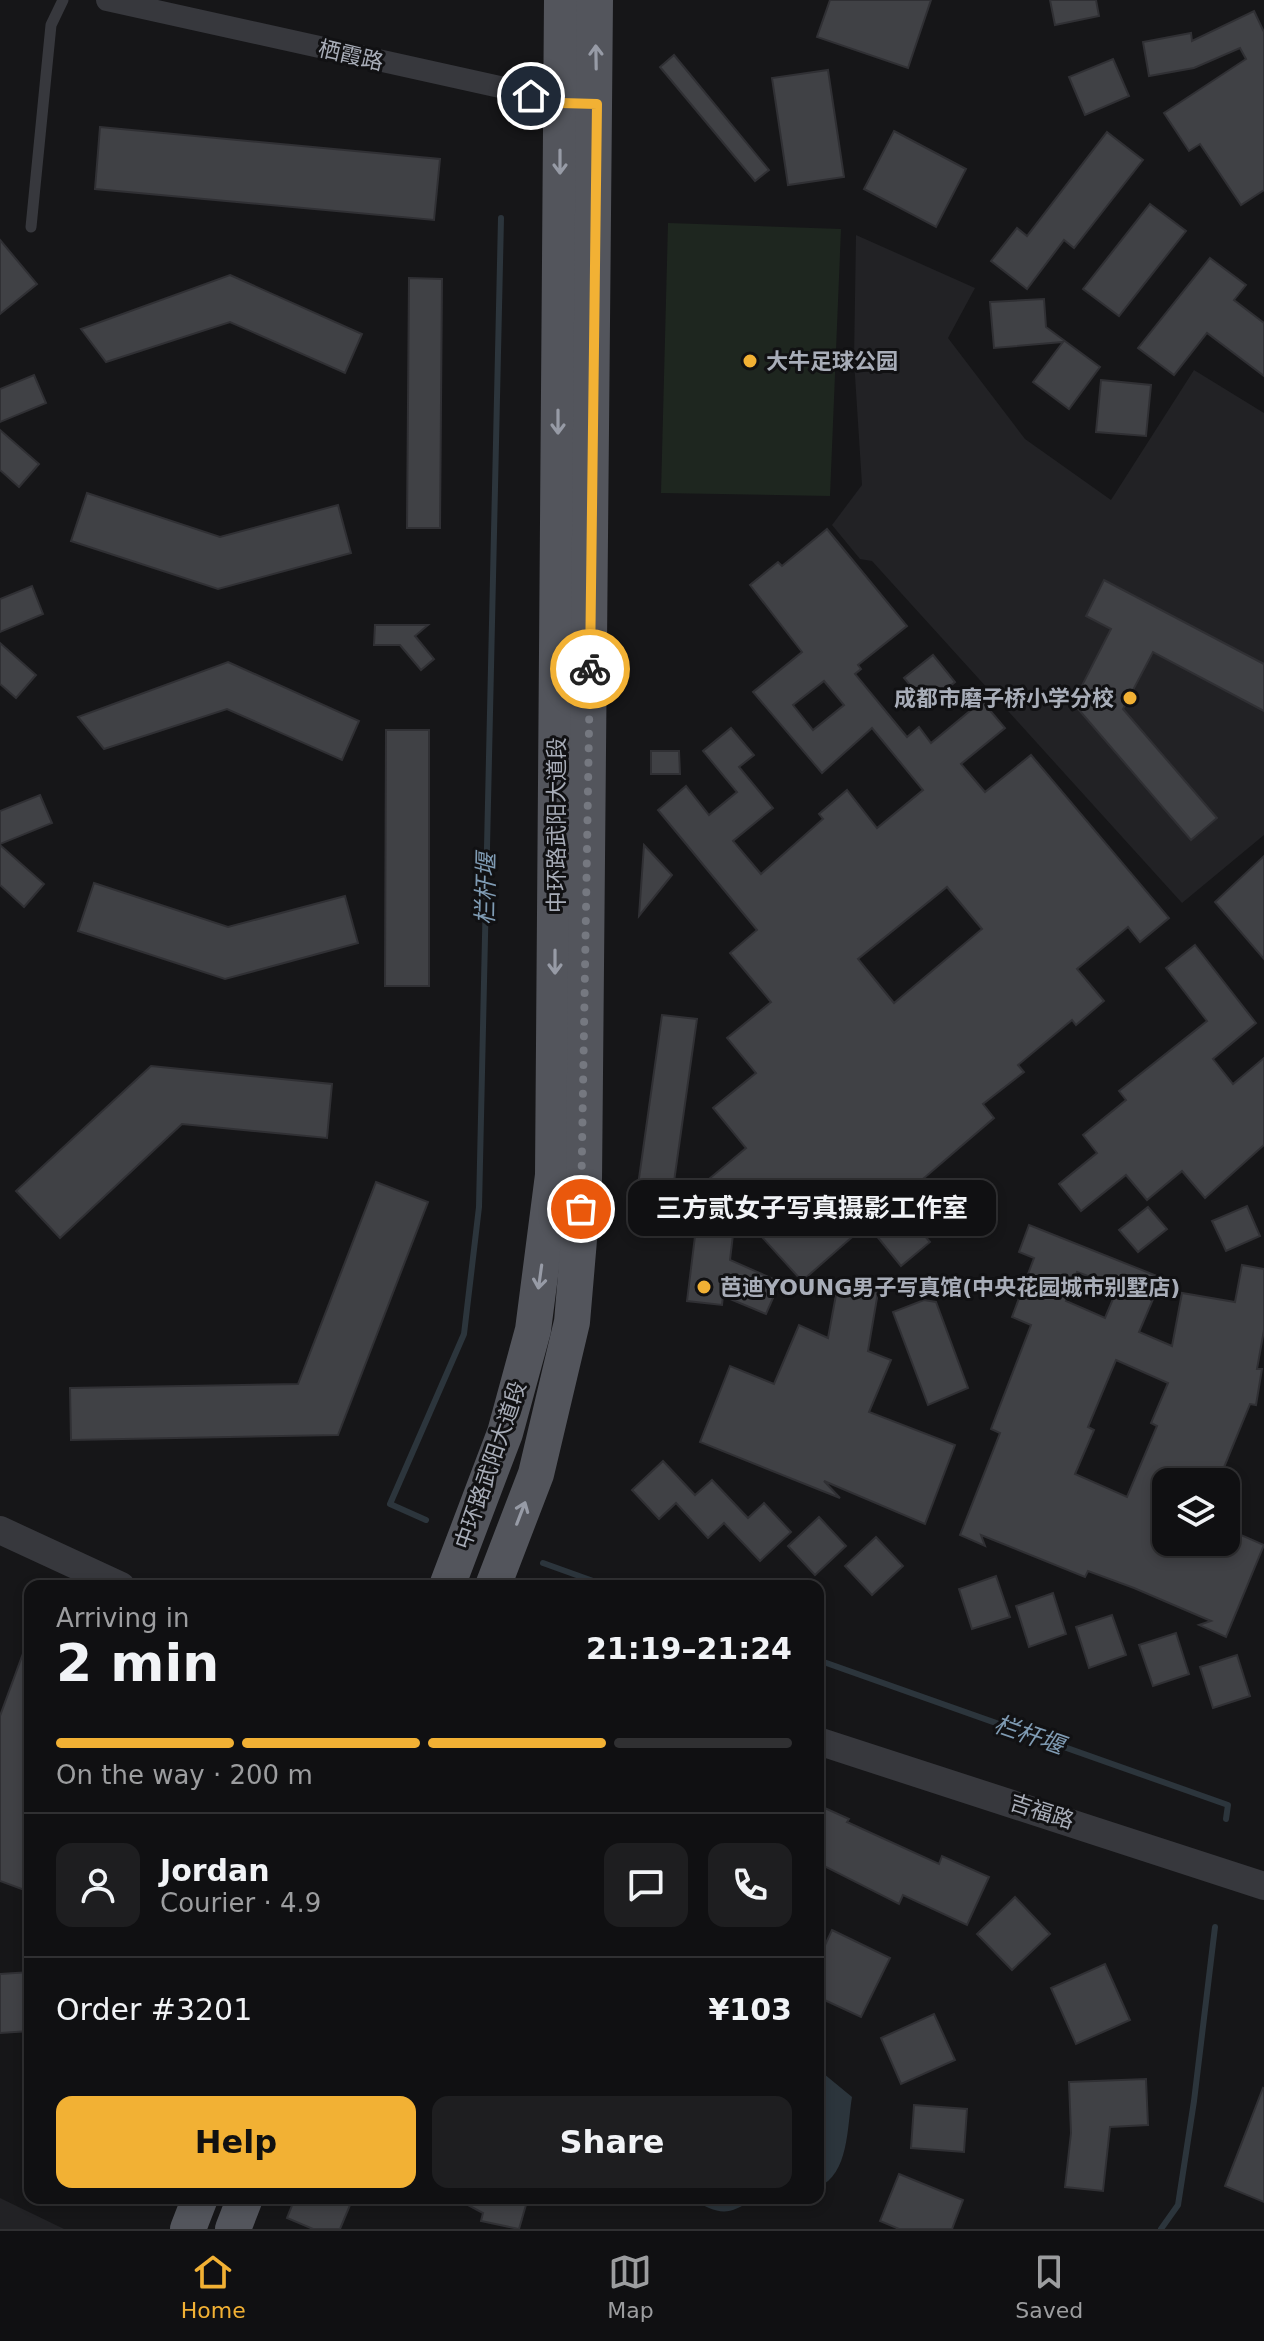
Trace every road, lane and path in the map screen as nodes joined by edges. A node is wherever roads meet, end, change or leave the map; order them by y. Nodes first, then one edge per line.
1 (63, 0) edge
2 (107, 0) edge
3 (562, 0) edge
4 (595, 0) edge
5 (561, 103) junction
6 (597, 104) junction
7 (31, 227) dead end
8 (0, 1530) edge
9 (108, 1580) edge
10 (449, 1580) edge
11 (495, 1580) edge
12 (824, 1743) edge
13 (1264, 1886) edge
14 (198, 2204) edge
15 (243, 2204) edge
16 (188, 2229) edge
17 (233, 2229) edge

1 - 7 lane
2 - 5 street, 栖霞路
3 - 5 main road, 中环路武阳大道段
6 -> 4 main road, 中环路武阳大道段
5 - 6 street, 栖霞路
5 -> 10 main road, 中环路武阳大道段
11 -> 6 main road, 中环路武阳大道段
8 - 9 street
12 - 13 street, 吉福路
14 - 16 main road
15 - 17 main road

